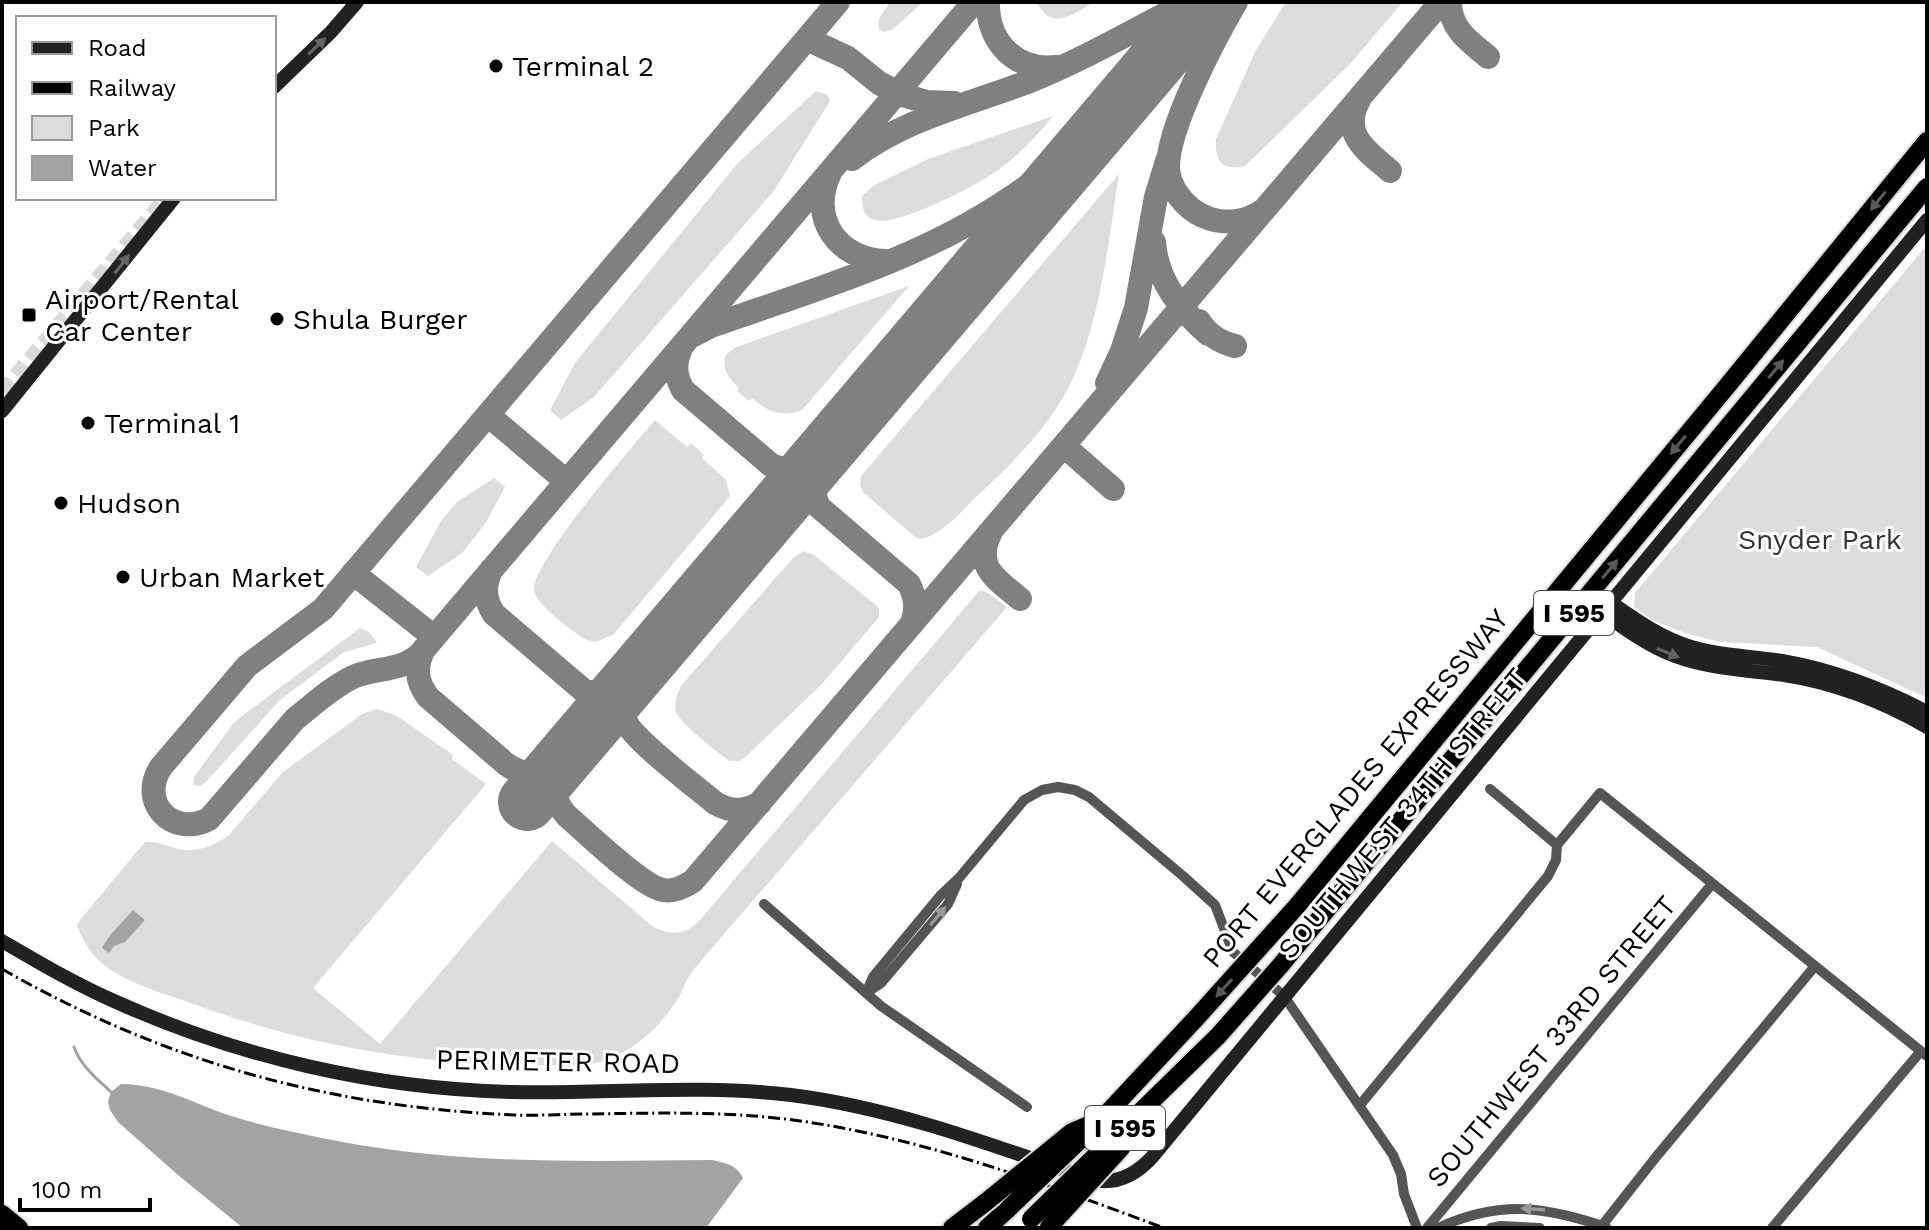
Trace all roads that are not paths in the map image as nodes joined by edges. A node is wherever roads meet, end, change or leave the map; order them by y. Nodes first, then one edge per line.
1 (357, 2) edge
2 (276, 85) edge
3 (1927, 141) edge
4 (1927, 187) edge
5 (172, 200) edge
6 (1927, 220) edge
7 (2, 411) edge
8 (1606, 607) junction
9 (1927, 712) edge
10 (1927, 727) edge
11 (1490, 789) dead end
12 (1557, 845) junction
13 (1712, 884) junction
14 (764, 904) dead end
15 (2, 941) edge
16 (1815, 966) junction
17 (866, 993) junction
18 (1284, 996) junction
19 (1924, 1053) edge
20 (1360, 1105) junction
21 (1027, 1107) dead end
22 (1101, 1120) junction
23 (1127, 1177) joint
24 (2, 1214) edge
25 (1037, 1225) edge
26 (1603, 1227) edge
27 (19, 1228) edge
28 (952, 1228) edge
29 (987, 1228) edge
30 (1417, 1228) edge
31 (1427, 1228) edge
32 (1438, 1228) edge
33 (1491, 1228) edge
34 (1540, 1228) edge
35 (1772, 1228) edge

2 -> 1 street
3 -> 22 highway, PORT EVERGLADES EXPRESSWAY / I 595, bridge
25 -> 4 highway, PORT EVERGLADES EXPRESSWAY / I 595, bridge
7 -> 5 street
6 - 8 street, SOUTHWEST 34TH STREET
8 - 9 street
8 -> 10 street
8 - 18 street, SOUTHWEST 34TH STREET
11 - 12 street
12 - 13 street
12 - 20 street
13 - 16 street
13 - 31 street, SOUTHWEST 33RD STREET
14 - 17 street
15 - 23 street, PERIMETER ROAD
16 - 19 street
16 - 26 street
17 - 18 street
17 - 21 street
18 - 20 street
18 - 23 street, SOUTHWEST 34TH STREET
19 - 35 street
20 - 30 street
22 - 28 highway, bridge
22 - 29 highway, PORT EVERGLADES EXPRESSWAY / I 595, bridge
24 - 27 highway
26 -> 32 street
33 - 34 street

